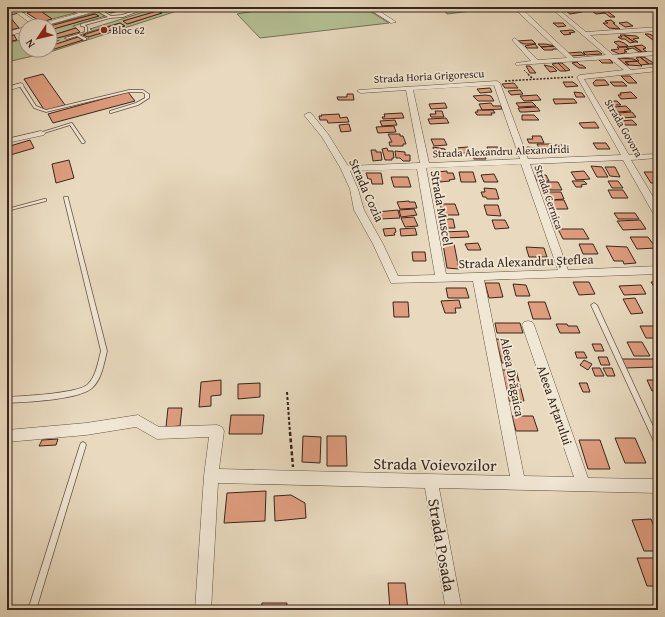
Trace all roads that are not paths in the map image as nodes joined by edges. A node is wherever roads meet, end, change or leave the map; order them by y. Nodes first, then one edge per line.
1 (33, 7) edge
2 (108, 7) edge
3 (149, 7) edge
4 (159, 7) edge
5 (368, 7) edge
6 (553, 7) edge
7 (565, 7) edge
8 (20, 9) edge
9 (515, 9) edge
10 (74, 10) dead end
11 (98, 10) junction
12 (167, 11) dead end
13 (7, 12) edge
14 (81, 14) junction
15 (110, 17) junction
16 (29, 18) edge
17 (58, 20) edge
18 (393, 22) dead end
19 (658, 29) edge
20 (18, 31) edge
21 (7, 34) edge
22 (77, 34) junction
23 (585, 34) junction
24 (67, 38) road end
25 (86, 39) dead end
26 (515, 40) dead end
27 (658, 52) edge
28 (611, 56) junction
29 (572, 59) junction
30 (536, 62) junction
31 (518, 64) road end
32 (658, 69) edge
33 (629, 71) junction
34 (497, 83) joint
35 (21, 85) joint
36 (409, 88) junction
37 (7, 89) edge
38 (361, 91) dead end
39 (111, 112) dead end
40 (308, 116) dead end
41 (41, 132) joint
42 (7, 141) edge
43 (83, 142) dead end
44 (658, 156) edge
45 (627, 157) junction
46 (524, 162) junction
47 (423, 165) junction
48 (345, 169) junction
49 (66, 198) dead end
50 (44, 200) dead end
51 (7, 210) edge
52 (658, 213) edge
53 (658, 270) edge
54 (564, 274) junction
55 (478, 277) junction
56 (441, 278) junction
57 (395, 280) joint
58 (594, 305) dead end
59 (528, 325) dead end
60 (7, 400) edge
61 (7, 436) edge
62 (658, 444) edge
63 (83, 445) dead end
64 (211, 476) junction
65 (431, 481) junction
66 (518, 483) junction
67 (583, 484) junction
68 (657, 488) edge
69 (32, 610) edge
70 (203, 610) edge
71 (454, 610) edge

1 - 8 main road
2 - 11 street
3 - 15 lane
4 - 12 lane
5 - 18 street
6 - 7 street
6 - 9 street
6 - 23 street
8 - 13 main road
8 - 16 street
9 - 29 street
10 - 14 lane
11 - 14 street
11 - 15 lane
14 - 17 street
15 - 22 lane
19 - 23 street
20 - 21 street
22 - 24 lane
22 - 25 lane
23 - 28 street
26 - 30 street
27 - 28 street
28 - 29 street
28 - 33 street
29 - 30 street
30 - 31 street
32 - 33 street
33 - 45 street, Strada Govora
34 - 36 street, Strada Horia Grigorescu
34 - 46 street, Strada Cernica
35 - 37 street
35 - 39 lane
36 - 38 street, Strada Horia Grigorescu
36 - 47 street, Strada Muscel
40 - 48 street, Strada Cozia
41 - 42 street
41 - 43 lane
44 - 45 street, Strada Alexandru Alexandridi
45 - 46 street, Strada Alexandru Alexandridi
45 - 52 street, Strada Govora
46 - 47 street, Strada Alexandru Alexandridi
46 - 54 street, Strada Cernica
47 - 48 street, Strada Alexandru Alexandridi
47 - 56 street, Strada Muscel
48 - 57 street, Strada Cozia
49 - 60 lane
50 - 51 lane
53 - 54 street, Strada Alexandru Șteflea
54 - 55 street, Strada Alexandru Șteflea
55 - 56 street, Strada Alexandru Șteflea
55 - 66 street, Aleea Drăgaica
56 - 57 street, Strada Alexandru Șteflea
58 - 62 lane
59 - 67 street, Aleea Arțarului
61 - 64 street
63 - 69 lane
64 - 65 street, Strada Voievozilor
64 - 70 street
65 - 66 street, Strada Voievozilor
65 - 71 street, Strada Posada
66 - 67 street, Strada Voievozilor
67 - 68 street, Strada Voievozilor

